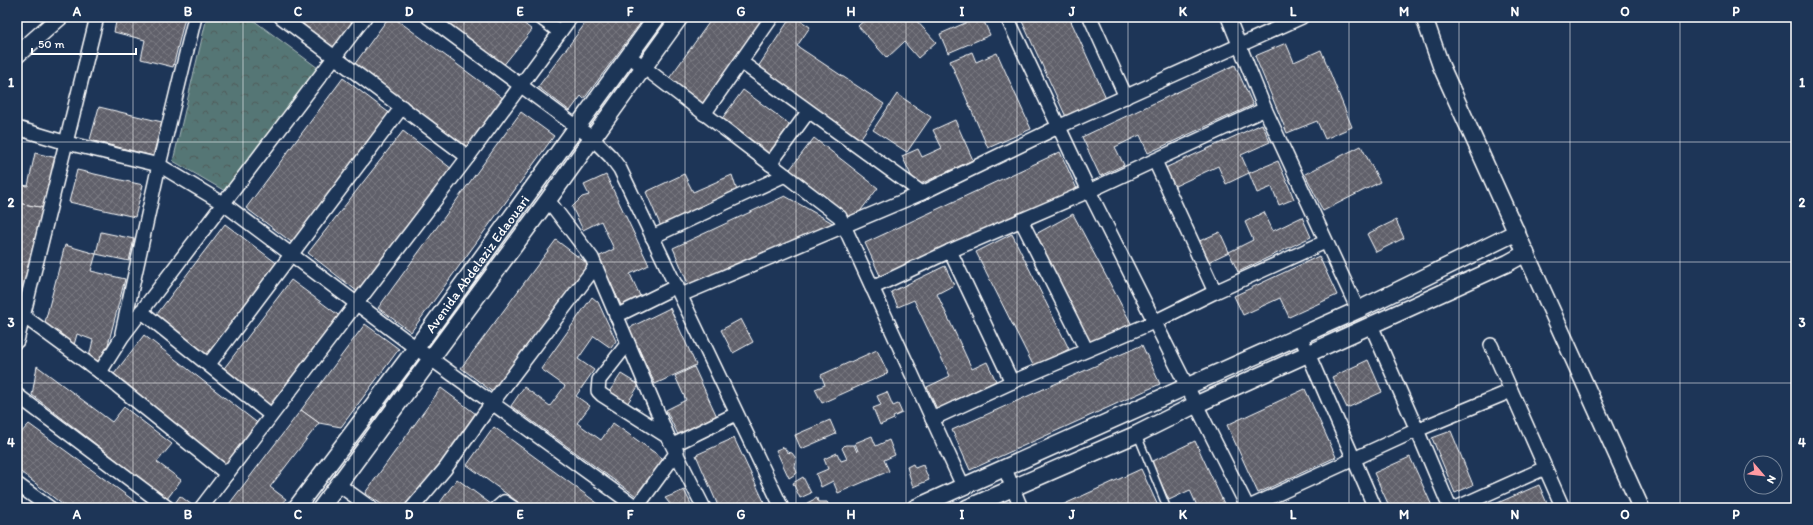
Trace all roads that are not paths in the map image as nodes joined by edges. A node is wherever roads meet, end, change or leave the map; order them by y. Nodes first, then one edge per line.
1 (60, 17) edge
2 (97, 17) edge
3 (196, 17) edge
4 (281, 17) edge
5 (366, 17) edge
6 (428, 17) edge
7 (540, 17) edge
8 (571, 17) edge
9 (657, 17) edge
10 (680, 17) edge
11 (772, 17) edge
12 (1007, 17) edge
13 (1090, 17) edge
14 (1228, 17) edge
15 (1302, 17) edge
16 (1424, 17) edge
17 (560, 32) junction
18 (1240, 46) junction
19 (17, 55) edge
20 (629, 56) junction
21 (335, 57) junction
22 (741, 62) junction
23 (642, 67) junction
24 (520, 85) junction
25 (1126, 97) junction
26 (402, 107) junction
27 (1265, 109) junction
28 (808, 112) junction
29 (704, 114) junction
30 (577, 127) junction
31 (1058, 127) junction
32 (17, 128) edge
33 (592, 138) junction
34 (67, 143) junction
35 (468, 157) junction
36 (1154, 160) junction
37 (770, 164) junction
38 (159, 165) junction
39 (784, 175) junction
40 (1088, 191) junction
41 (922, 193) junction
42 (548, 200) junction
43 (224, 204) junction
44 (1021, 220) junction
45 (845, 227) junction
46 (1517, 232) junction
47 (652, 237) junction
48 (1325, 242) junction
49 (950, 251) junction
50 (1526, 253) junction
51 (292, 254) junction
52 (595, 267) junction
53 (872, 288) junction
54 (679, 291) junction
55 (1215, 292) junction
56 (357, 303) junction
57 (1358, 310) junction
58 (141, 311) junction
59 (20, 314) edge
60 (616, 316) junction
61 (1154, 322) junction
62 (1371, 325) junction
63 (1300, 336) junction
64 (122, 337) junction
65 (17, 341) edge
66 (628, 343) junction
67 (1491, 345) dead end
68 (416, 348) junction
69 (1086, 349) junction
70 (1307, 355) junction
71 (432, 359) junction
72 (209, 364) junction
73 (100, 372) junction
74 (1012, 382) junction
75 (1187, 386) junction
76 (1511, 391) junction
77 (17, 395) edge
78 (492, 403) junction
79 (1195, 405) junction
80 (736, 414) junction
81 (271, 415) junction
82 (932, 418) junction
83 (1417, 430) junction
84 (1137, 434) junction
85 (673, 445) junction
86 (1354, 459) junction
87 (1545, 468) junction
88 (1005, 469) junction
89 (227, 474) junction
90 (17, 484) edge
91 (339, 485) junction
92 (964, 486) junction
93 (1013, 487) junction
94 (50, 508) edge
95 (168, 508) edge
96 (202, 508) edge
97 (296, 508) edge
98 (321, 508) edge
99 (371, 508) edge
100 (412, 508) edge
101 (497, 508) edge
102 (513, 508) edge
103 (636, 508) edge
104 (704, 508) edge
105 (782, 508) edge
106 (915, 508) edge
107 (967, 508) edge
108 (1021, 508) edge
109 (1167, 508) edge
110 (1248, 508) edge
111 (1375, 508) edge
112 (1450, 508) edge
113 (1456, 508) edge
114 (1563, 508) edge
115 (1641, 508) edge

1 - 19 street
2 - 34 street
3 - 38 street
4 - 21 street
5 - 21 street
6 - 24 street
7 - 17 street
8 - 17 street
9 - 20 street, Avenida Abdelaziz Edaouari
10 - 23 street, Avenida Abdelaziz Edaouari
11 - 22 street
12 - 31 street
13 - 25 street
14 - 18 street
15 - 18 street
16 - 46 street
17 - 24 street
18 - 25 street
18 - 27 street
20 - 23 street
20 - 30 street, Avenida Abdelaziz Edaouari
21 - 26 street
21 - 43 street
22 - 28 street
22 - 29 street
23 - 29 street
23 - 33 street, Avenida Abdelaziz Edaouari
24 - 30 street
24 - 35 street
25 - 31 street
26 - 35 street
26 - 51 street
27 - 36 street
27 - 48 street
28 - 37 street
28 - 41 street
29 - 37 street
30 - 33 street
30 - 68 street, Avenida Abdelaziz Edaouari
31 - 40 street
31 - 41 street
32 - 34 street
33 - 42 street, Avenida Abdelaziz Edaouari
33 - 47 street
34 - 38 street
34 - 59 street
35 - 56 street
36 - 40 street
36 - 55 street
37 - 39 street
38 - 43 street
38 - 64 street
39 - 45 street
39 - 47 street
40 - 44 street
40 - 61 street
41 - 45 street
42 - 52 street
42 - 71 street, Avenida Abdelaziz Edaouari
43 - 51 street
43 - 58 street
44 - 49 street
44 - 69 street
45 - 53 street
45 - 54 street
46 - 50 street
46 - 57 street
47 - 54 street
48 - 55 street
48 - 57 street
49 - 53 street
49 - 74 street
50 - 62 street
50 - 115 street
51 - 56 street
51 - 72 street
52 - 60 street
52 - 78 street
53 - 82 street
54 - 60 street
54 - 80 street
55 - 61 street
56 - 68 street
56 - 81 street
57 - 63 street
58 - 64 street
58 - 72 street
59 - 65 street
59 - 73 street
60 - 66 street
61 - 69 street
61 - 75 street
62 - 70 street
62 - 83 street
63 - 70 street
63 - 75 street
64 - 73 street
66 - 85 street
66 - 85 street
67 - 76 street
68 - 71 street
68 - 97 street, Avenida Abdelaziz Edaouari
69 - 74 street
70 - 79 street
70 - 86 street
71 - 78 street
71 - 91 street, Avenida Abdelaziz Edaouari
72 - 81 street
73 - 89 street
74 - 82 street
75 - 79 street
75 - 88 street
76 - 83 street
76 - 87 street
77 - 95 street
78 - 100 street
78 - 103 street
79 - 84 street
79 - 110 street
80 - 85 street
80 - 105 street
81 - 89 street
82 - 92 street
83 - 86 street
83 - 112 street
84 - 93 street
84 - 109 lane
85 - 103 street
85 - 104 street
86 - 110 street
86 - 111 street
87 - 113 street
87 - 114 street
88 - 92 street
88 - 93 street
89 - 96 street
90 - 94 street
91 - 98 street, Avenida Abdelaziz Edaouari
91 - 99 street
92 - 106 street
93 - 107 street
93 - 108 street
101 - 102 street

